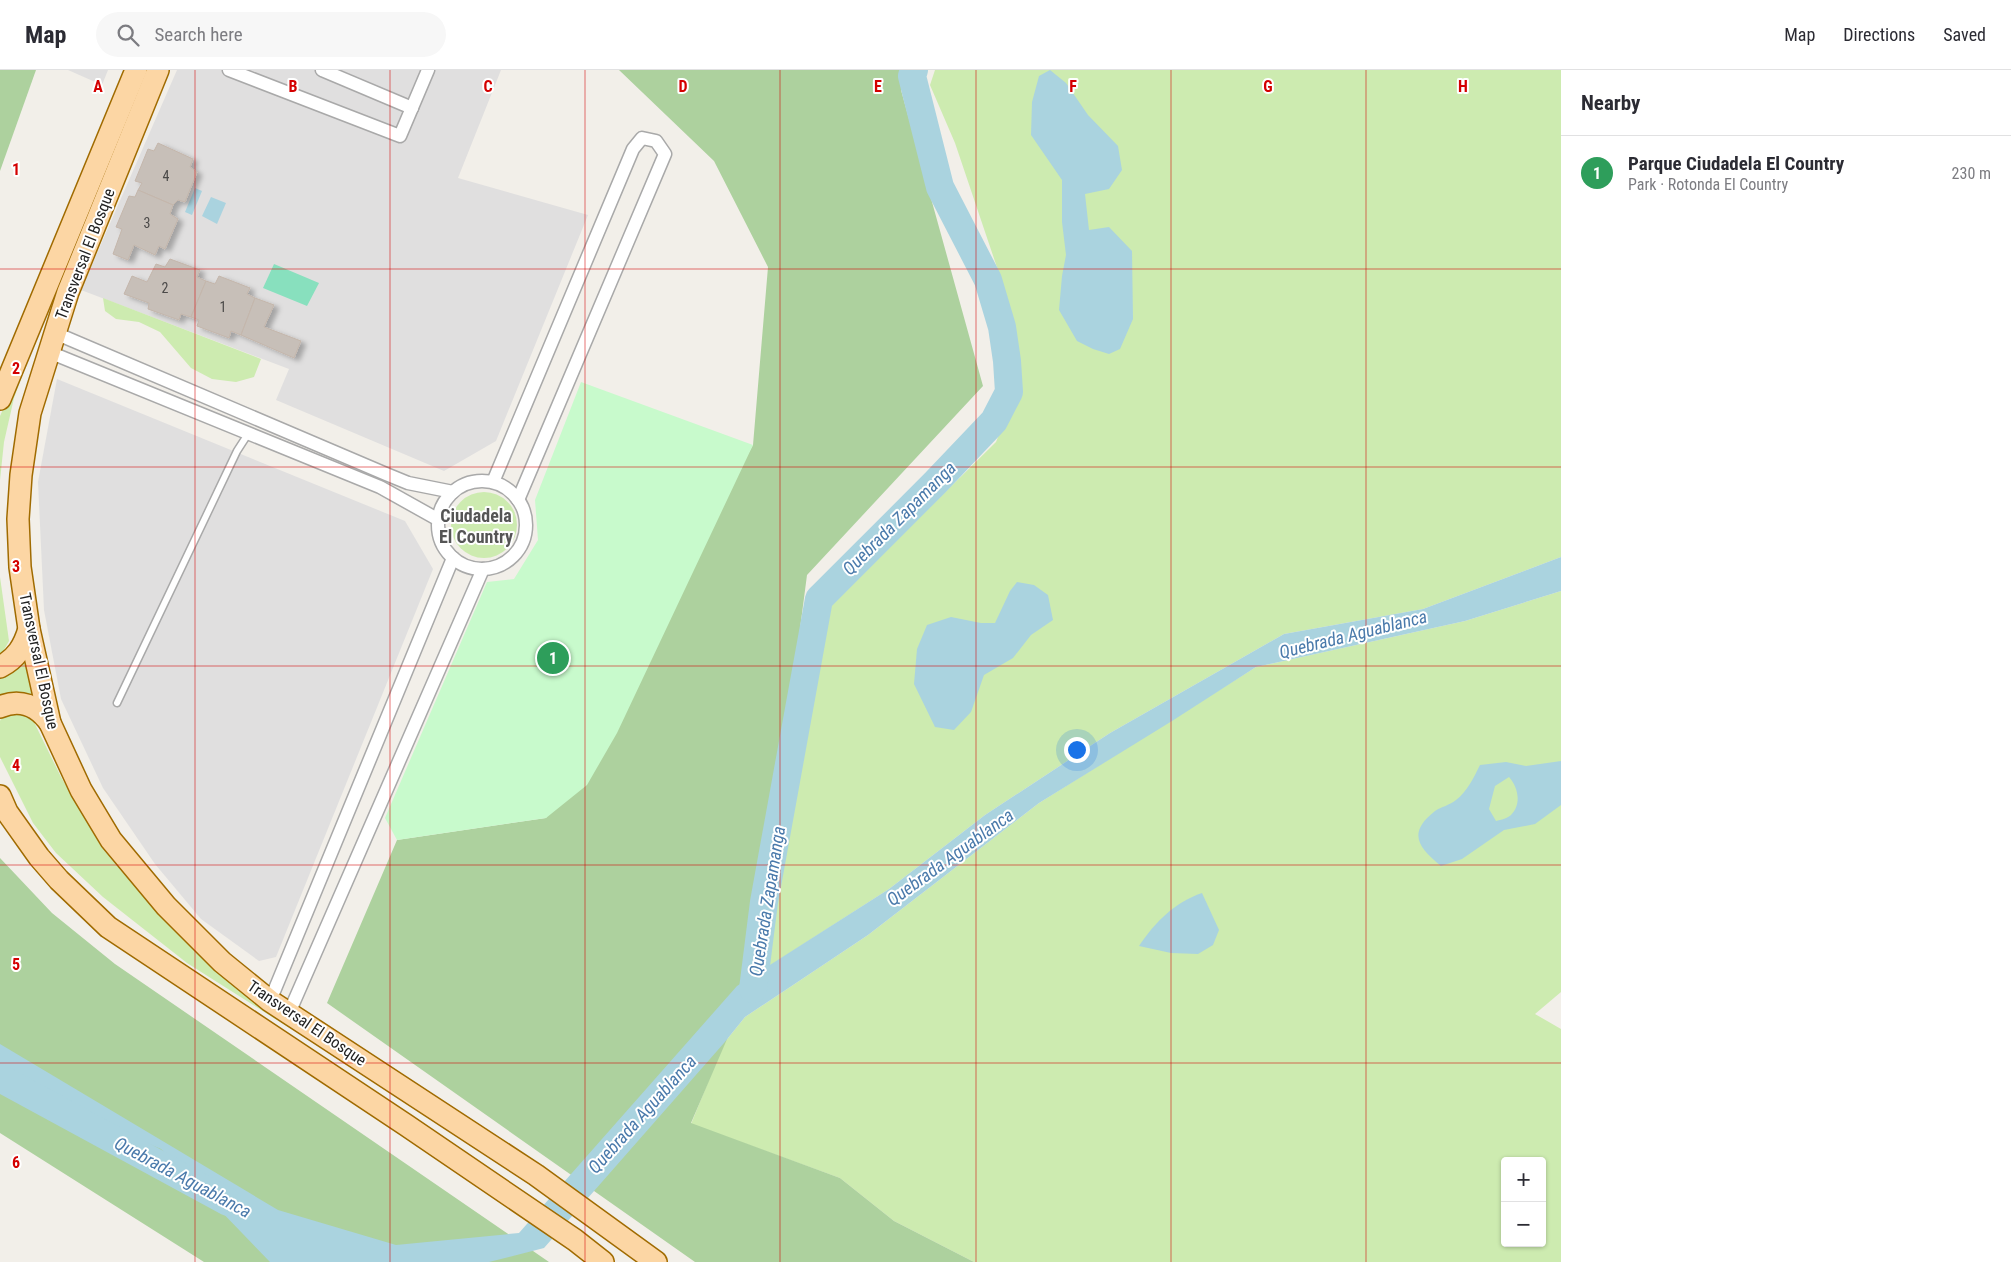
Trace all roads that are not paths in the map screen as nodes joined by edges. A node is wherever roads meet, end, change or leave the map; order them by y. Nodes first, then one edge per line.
1 (136, 70) edge
2 (158, 70) edge
3 (229, 70) edge
4 (428, 70) edge
5 (325, 71) edge
6 (412, 108) junction
7 (52, 343) junction
8 (0, 399) edge
9 (279, 428) junction
10 (248, 434) junction
11 (273, 443) junction
12 (493, 482) junction
13 (454, 492) junction
14 (518, 500) junction
15 (439, 520) junction
16 (453, 558) junction
17 (483, 569) junction
18 (28, 629) junction
19 (0, 667) edge
20 (117, 703) dead end
21 (0, 707) edge
22 (50, 723) junction
23 (0, 796) edge
24 (270, 1001) junction
25 (289, 1013) junction
26 (603, 1262) edge
27 (656, 1262) edge

1 - 8 main road, Transversal El Bosque
2 - 7 main road, Transversal El Bosque
3 - 6 street
4 - 6 street
5 - 6 street
7 - 9 street
7 - 10 street
7 - 18 main road, Transversal El Bosque
9 - 11 lane
9 - 13 street
10 - 11 street
10 - 20 lane
11 - 15 street
12 - 13 street
12 - 14 street
12 - 14 street
13 - 15 street
14 - 17 street
15 - 16 street
16 - 17 street
16 - 24 street
17 - 25 street
18 - 19 main road
18 - 22 main road, Transversal El Bosque
21 - 22 main road
22 - 24 main road, Transversal El Bosque
23 - 26 main road, Transversal El Bosque
24 - 25 main road, Transversal El Bosque
25 - 27 main road, Transversal El Bosque

